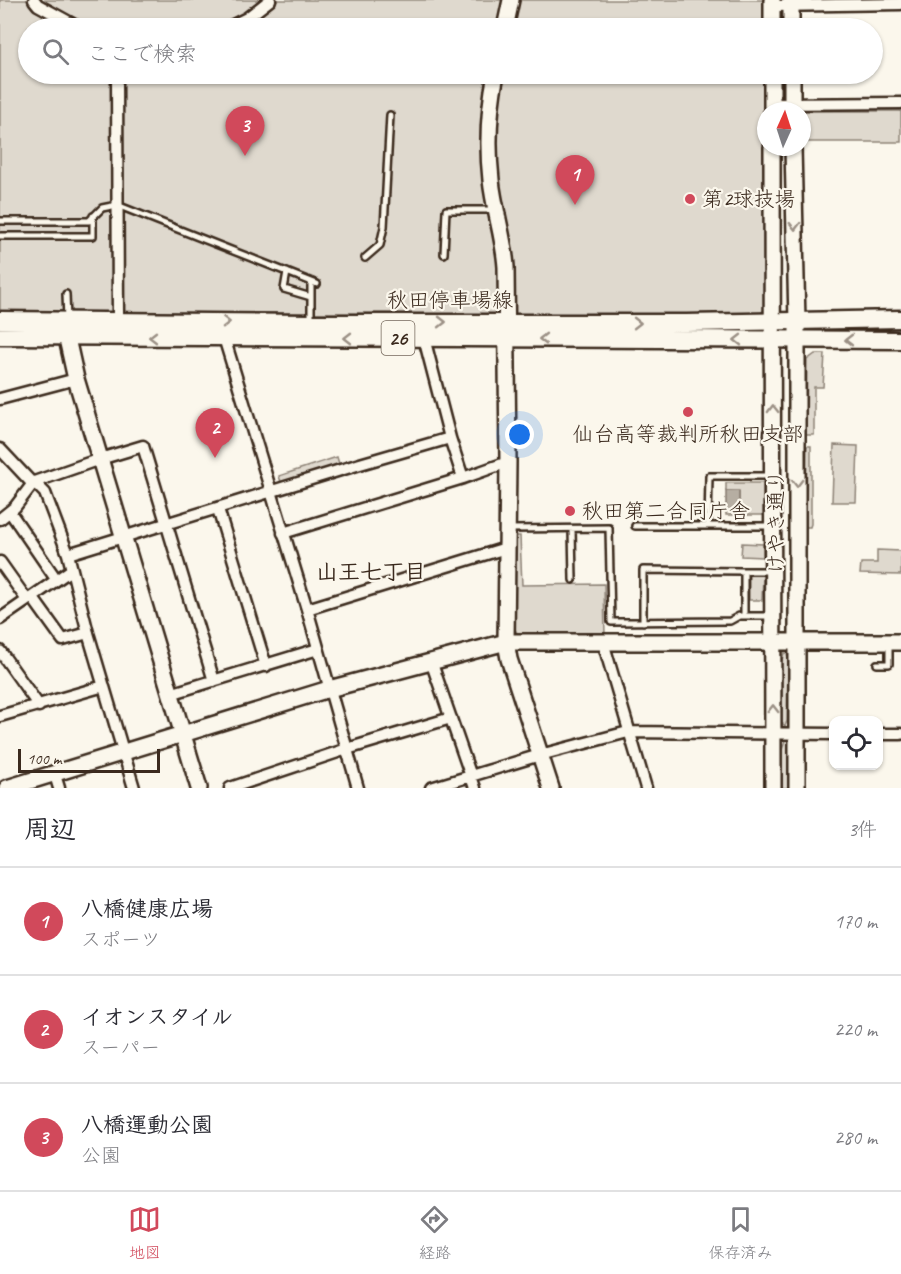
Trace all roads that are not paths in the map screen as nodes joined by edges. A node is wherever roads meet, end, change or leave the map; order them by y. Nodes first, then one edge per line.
1 (34, 0) edge
2 (270, 0) edge
3 (511, 0) edge
4 (869, 2) edge
5 (772, 3) edge
6 (791, 3) edge
7 (901, 4) edge
8 (62, 18) edge
9 (247, 18) edge
10 (507, 18) edge
11 (792, 18) edge
12 (117, 84) edge
13 (494, 84) edge
14 (772, 84) edge
15 (792, 84) edge
16 (772, 102) edge
17 (792, 102) edge
18 (901, 103) edge
19 (811, 107) edge
20 (390, 115) dead end
21 (772, 156) edge
22 (793, 156) edge
23 (117, 205) junction
24 (497, 210) junction
25 (93, 216) junction
26 (0, 221) edge
27 (0, 236) edge
28 (444, 254) dead end
29 (365, 258) dead end
30 (287, 272) junction
31 (66, 294) dead end
32 (311, 297) junction
33 (899, 319) edge
34 (0, 320) edge
35 (118, 321) junction
36 (773, 322) junction
37 (797, 322) junction
38 (311, 323) junction
39 (68, 329) junction
40 (508, 330) junction
41 (0, 336) edge
42 (227, 338) junction
43 (424, 338) junction
44 (772, 340) junction
45 (797, 340) junction
46 (901, 340) edge
47 (76, 379) junction
48 (0, 399) edge
49 (450, 438) junction
50 (0, 449) edge
51 (100, 459) junction
52 (508, 462) junction
53 (774, 476) junction
54 (463, 478) junction
55 (34, 482) junction
56 (270, 492) junction
57 (218, 509) junction
58 (10, 512) junction
59 (0, 519) edge
60 (167, 525) junction
61 (634, 526) dead end
62 (708, 526) junction
63 (774, 526) junction
64 (572, 528) junction
65 (507, 529) junction
66 (283, 533) junction
67 (123, 536) junction
68 (506, 548) junction
69 (68, 554) junction
70 (0, 562) edge
71 (71, 570) junction
72 (773, 571) junction
73 (744, 572) junction
74 (56, 579) junction
75 (573, 580) dead end
76 (29, 598) junction
77 (307, 609) junction
78 (744, 616) junction
79 (773, 616) junction
80 (0, 619) edge
81 (643, 622) junction
82 (88, 633) junction
83 (506, 642) junction
84 (603, 642) junction
85 (774, 642) junction
86 (895, 642) edge
87 (798, 643) junction
88 (318, 649) junction
89 (0, 651) edge
90 (431, 661) junction
91 (877, 664) dead end
92 (266, 666) junction
93 (214, 681) junction
94 (104, 686) junction
95 (329, 689) junction
96 (170, 694) junction
97 (39, 706) junction
98 (0, 716) edge
99 (451, 718) junction
100 (628, 732) junction
101 (181, 733) junction
102 (773, 734) junction
103 (798, 734) junction
104 (829, 734) edge
105 (883, 734) edge
106 (901, 734) edge
107 (347, 749) junction
108 (124, 752) junction
109 (540, 755) junction
110 (471, 776) junction
111 (57, 781) edge
112 (7, 788) edge
113 (134, 788) edge
114 (199, 788) edge
115 (230, 788) edge
116 (358, 788) edge
117 (431, 788) edge
118 (475, 788) edge
119 (551, 788) edge
120 (646, 788) edge
121 (773, 788) edge
122 (797, 788) edge

1 - 8 street
2 - 9 street
3 - 10 street
4 - 6 street
4 - 7 street
5 - 6 street
6 - 11 street
12 - 23 street
13 - 24 street
14 - 16 street
15 - 17 street
18 - 19 street
20 - 29 lane
21 - 36 street
22 -> 37 street, けやき通り
23 - 25 lane
23 - 30 lane
23 - 35 street
24 - 28 lane
24 - 40 street
25 - 26 lane
25 - 27 lane
30 - 32 lane
30 - 32 lane
31 - 39 lane
32 - 38 lane
33 - 37 main road, 秋田停車場線 / 26
34 - 39 main road, 秋田停車場線 / 26
35 -> 38 main road, 秋田停車場線 / 26
35 - 39 main road, 秋田停車場線 / 26
36 - 37 main road, 秋田停車場線 / 26
40 -> 36 main road, 秋田停車場線 / 26
36 - 44 street, けやき通り
37 - 45 street, けやき通り
38 -> 40 main road, 秋田停車場線 / 26
39 - 41 main road, 秋田停車場線 / 26
42 -> 39 main road, 秋田停車場線 / 26
39 - 47 street
40 - 43 main road, 秋田停車場線 / 26
44 -> 40 main road, 秋田停車場線 / 26
40 - 52 street
43 -> 42 main road, 秋田停車場線 / 26
42 - 56 street
43 - 49 street
44 - 45 main road, 秋田停車場線 / 26
53 -> 44 street, けやき通り
46 -> 45 main road, 秋田停車場線 / 26
45 -> 87 street, けやき通り
47 - 48 street
47 - 51 street
49 - 54 street
49 - 56 street
50 - 55 street
51 - 55 street
51 - 60 street
51 - 67 street
52 - 54 street
52 - 65 street
53 - 62 lane
53 - 63 street, けやき通り
54 - 66 street
55 - 58 street
55 - 69 street
56 - 57 street
56 - 66 street
57 - 60 street
57 - 92 street
58 - 59 street
58 - 74 street
60 - 67 street
60 - 93 street
61 - 62 lane
62 - 63 lane
63 - 72 street, けやき通り
64 - 65 lane
64 - 75 lane
64 - 81 lane
65 - 68 street
66 - 77 street
67 - 69 street
67 - 96 street
68 - 77 street
68 - 83 street
69 - 71 street
70 - 76 street
71 - 74 street
71 - 82 street
72 - 73 lane
72 - 79 street, けやき通り
73 - 78 lane
73 - 81 lane
74 - 76 street
76 - 80 street
76 - 82 street
77 - 88 street
78 - 79 lane
78 - 81 lane
79 - 85 street, けやき通り
82 - 94 street
83 - 84 street
83 - 90 street
83 - 109 street
84 - 85 street
84 - 100 street
85 - 87 street
102 -> 85 street, けやき通り
86 - 87 street
86 - 91 lane
87 - 103 street, けやき通り
88 - 92 street
88 - 95 street
89 - 97 street
90 - 95 street
90 - 99 street
92 - 93 street
93 - 96 street
94 - 97 street
94 - 108 street
95 - 101 street
95 - 107 street
96 - 101 street
97 - 98 street
99 - 107 street
99 - 110 street
100 - 102 street
100 - 109 street
100 - 120 street
101 - 108 street
101 - 114 street
102 - 103 street
102 - 121 street, けやき通り
103 - 104 street
103 - 122 street, けやき通り
105 - 106 street
107 - 115 street
107 - 116 street
108 - 111 street
108 - 113 street
109 - 110 street
109 - 119 street
110 - 117 street
110 - 118 street
111 - 112 street

